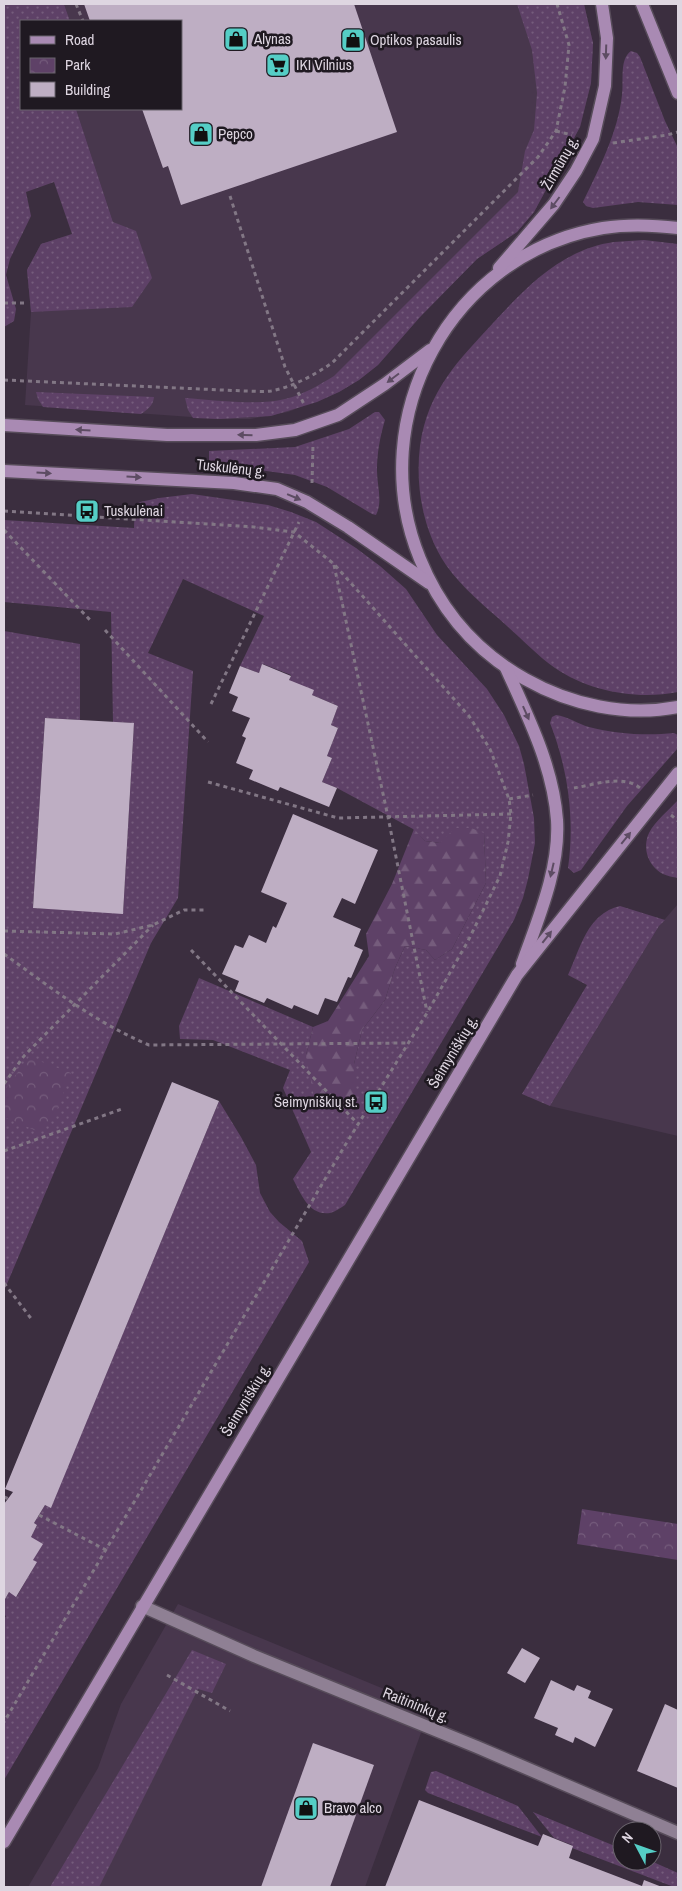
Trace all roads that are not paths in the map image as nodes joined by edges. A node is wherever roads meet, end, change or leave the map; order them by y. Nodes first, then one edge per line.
1 (602, 4) edge
2 (642, 4) edge
3 (678, 94) edge
4 (678, 228) edge
5 (484, 285) junction
6 (432, 349) junction
7 (4, 425) edge
8 (4, 471) edge
9 (429, 582) junction
10 (506, 668) junction
11 (678, 708) edge
12 (678, 773) edge
13 (517, 975) junction
14 (142, 1606) junction
15 (678, 1833) edge
16 (4, 1842) edge

1 -> 5 main road, Žirmūnų g.
2 - 3 main road
4 - 5 main road
5 - 6 main road
6 -> 7 main road, Tuskulėnų g.
6 - 9 main road
8 -> 9 main road, Tuskulėnų g.
9 - 10 main road
10 - 11 main road
10 -> 13 main road, Šeimyniškių g.
13 -> 12 main road, Šeimyniškių g.
13 - 14 main road, Šeimyniškių g.
14 - 15 street, Raitininkų g.
14 - 16 main road, Šeimyniškių g.

